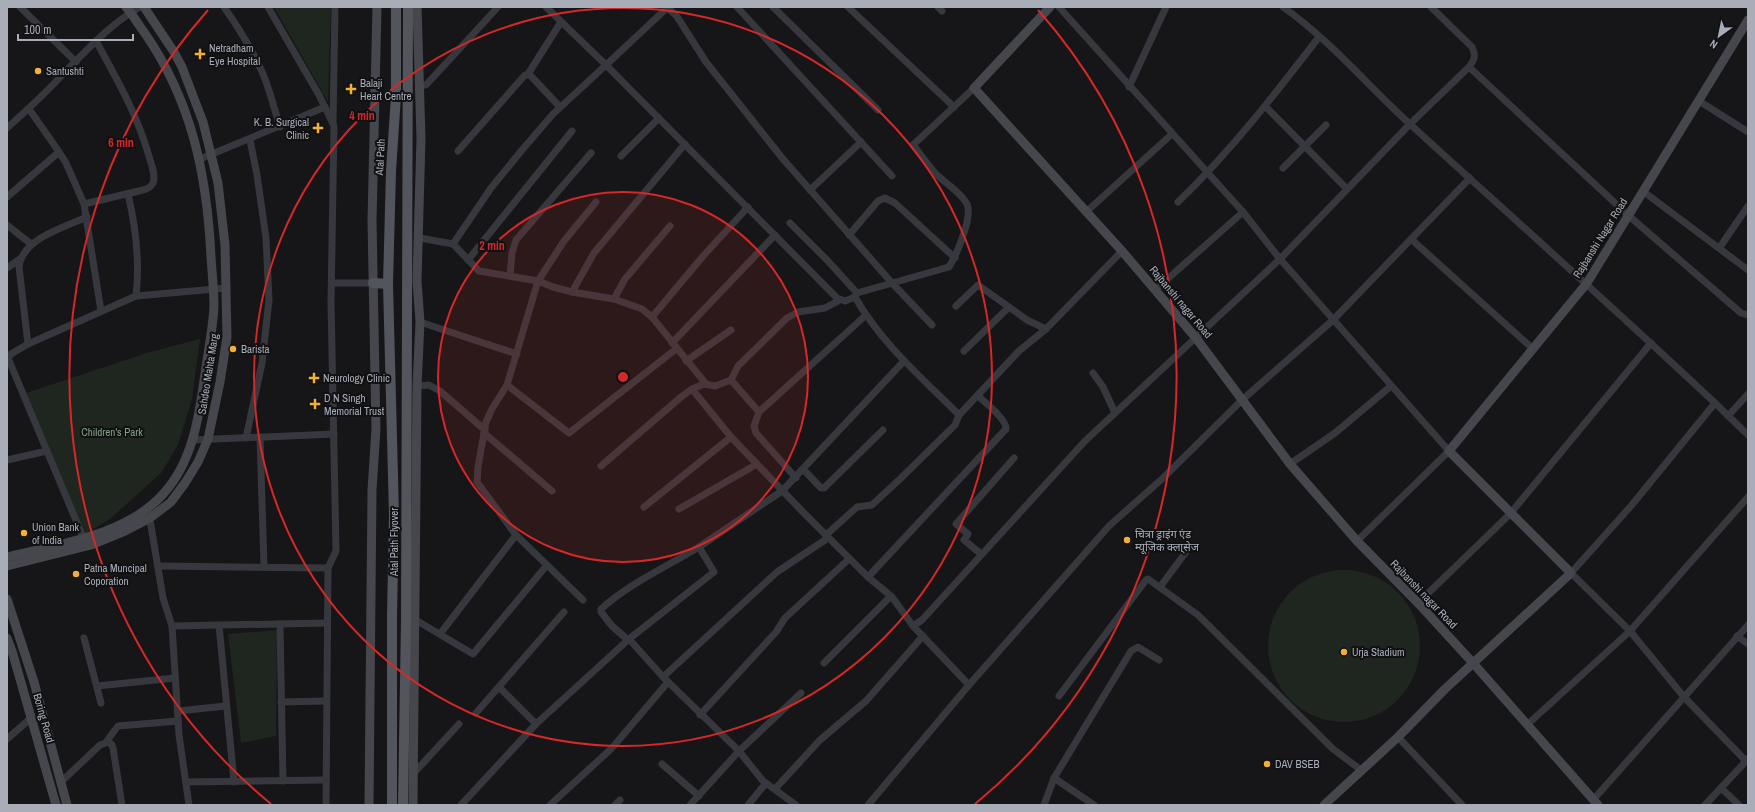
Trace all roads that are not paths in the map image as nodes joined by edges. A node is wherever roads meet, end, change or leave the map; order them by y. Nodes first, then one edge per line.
1 (20, 7) edge
2 (140, 7) edge
3 (144, 7) edge
4 (224, 7) edge
5 (268, 7) edge
6 (335, 7) edge
7 (377, 7) edge
8 (396, 7) edge
9 (408, 7) edge
10 (417, 7) edge
11 (498, 7) edge
12 (546, 7) edge
13 (667, 7) edge
14 (737, 7) edge
15 (772, 7) edge
16 (848, 7) edge
17 (1050, 7) edge
18 (1059, 7) edge
19 (1166, 7) edge
20 (1283, 7) edge
21 (1431, 7) edge
22 (128, 10) edge
23 (1748, 20) edge
24 (560, 22) junction
25 (1319, 37) junction
26 (96, 41) junction
27 (76, 62) junction
28 (606, 65) junction
29 (1469, 67) junction
30 (528, 74) junction
31 (419, 85) junction
32 (1129, 86) junction
33 (974, 88) junction
34 (1699, 101) junction
35 (325, 107) junction
36 (560, 107) junction
37 (954, 107) junction
38 (1266, 107) junction
39 (29, 109) junction
40 (878, 110) dead end
41 (659, 118) junction
42 (333, 124) junction
43 (1410, 124) junction
44 (1326, 125) dead end
45 (280, 127) junction
46 (7, 128) edge
47 (572, 131) dead end
48 (1748, 132) edge
49 (1172, 134) junction
50 (250, 140) junction
51 (861, 142) junction
52 (685, 144) junction
53 (1305, 147) junction
54 (458, 151) dead end
55 (59, 152) junction
56 (591, 153) dead end
57 (212, 155) junction
58 (621, 156) dead end
59 (200, 160) junction
60 (1283, 168) dead end
61 (1208, 173) junction
62 (892, 176) dead end
63 (1470, 178) junction
64 (1347, 189) junction
65 (810, 190) junction
66 (1644, 192) junction
67 (128, 194) junction
68 (7, 196) edge
69 (596, 202) dead end
70 (1178, 202) dead end
71 (84, 204) junction
72 (1748, 206) edge
73 (748, 208) junction
74 (1086, 212) junction
75 (1243, 212) junction
76 (1629, 216) junction
77 (87, 217) junction
78 (790, 224) dead end
79 (7, 226) edge
80 (670, 226) dead end
81 (775, 234) junction
82 (849, 235) junction
83 (420, 238) junction
84 (1411, 239) junction
85 (31, 244) junction
86 (453, 244) junction
87 (1720, 247) junction
88 (1122, 251) junction
89 (955, 258) junction
90 (20, 259) junction
91 (1280, 259) junction
92 (468, 260) junction
93 (7, 268) edge
94 (1748, 270) edge
95 (510, 276) junction
96 (413, 280) junction
97 (538, 281) junction
98 (373, 282) junction
99 (332, 283) junction
100 (892, 283) junction
101 (1587, 283) junction
102 (388, 284) junction
103 (227, 288) junction
104 (213, 289) junction
105 (1155, 290) junction
106 (572, 292) junction
107 (856, 295) junction
108 (136, 296) junction
109 (614, 299) junction
110 (840, 300) junction
111 (956, 306) dead end
112 (1009, 307) junction
113 (101, 311) junction
114 (1748, 315) edge
115 (865, 316) junction
116 (652, 317) junction
117 (1333, 320) junction
118 (420, 322) junction
119 (932, 325) dead end
120 (1046, 329) junction
121 (731, 330) dead end
122 (1196, 338) junction
123 (1650, 343) junction
124 (28, 344) junction
125 (1532, 348) junction
126 (672, 350) junction
127 (964, 351) dead end
128 (517, 354) junction
129 (7, 358) edge
130 (686, 361) junction
131 (904, 361) junction
132 (1093, 373) dead end
133 (731, 380) junction
134 (507, 385) junction
135 (417, 386) junction
136 (700, 386) junction
137 (1391, 386) junction
138 (1748, 394) edge
139 (978, 396) junction
140 (1242, 400) junction
141 (1714, 403) junction
142 (759, 412) junction
143 (1115, 413) junction
144 (960, 416) junction
145 (1728, 416) junction
146 (883, 430) dead end
147 (484, 432) junction
148 (334, 434) junction
149 (1748, 435) edge
150 (260, 437) junction
151 (731, 437) junction
152 (246, 438) junction
153 (208, 439) junction
154 (192, 440) junction
155 (47, 451) junction
156 (1449, 451) junction
157 (1014, 458) dead end
158 (7, 460) edge
159 (757, 464) junction
160 (1290, 464) junction
161 (601, 466) dead end
162 (803, 469) junction
163 (794, 479) junction
164 (784, 489) junction
165 (552, 491) dead end
166 (1748, 497) edge
167 (644, 507) dead end
168 (148, 508) junction
169 (679, 509) dead end
170 (1510, 514) junction
171 (150, 518) junction
172 (829, 533) junction
173 (516, 535) junction
174 (84, 537) junction
175 (1357, 541) junction
176 (699, 547) junction
177 (1186, 552) dead end
178 (981, 554) junction
179 (7, 557) edge
180 (849, 559) junction
181 (547, 565) junction
182 (7, 566) edge
183 (158, 566) junction
184 (264, 567) junction
185 (328, 568) junction
186 (1571, 573) junction
187 (870, 575) junction
188 (1160, 587) junction
189 (892, 597) junction
190 (7, 598) edge
191 (584, 600) dead end
192 (1418, 603) junction
193 (564, 612) dead end
194 (414, 619) junction
195 (327, 623) junction
196 (917, 623) junction
197 (280, 624) junction
198 (219, 625) junction
199 (1748, 625) edge
200 (172, 626) junction
201 (1630, 631) junction
202 (440, 634) junction
203 (923, 636) junction
204 (1737, 636) junction
205 (7, 638) edge
206 (84, 638) dead end
207 (627, 641) junction
208 (1748, 644) edge
209 (10, 654) edge
210 (1159, 660) dead end
211 (824, 663) dead end
212 (1473, 663) junction
213 (175, 678) junction
214 (665, 680) junction
215 (969, 685) junction
216 (97, 686) junction
217 (499, 687) junction
218 (801, 693) dead end
219 (1059, 696) dead end
220 (1684, 696) junction
221 (326, 701) junction
222 (101, 702) dead end
223 (281, 702) junction
224 (226, 706) junction
225 (178, 710) junction
226 (476, 713) dead end
227 (700, 715) junction
228 (31, 718) junction
229 (178, 721) junction
230 (459, 724) dead end
231 (536, 724) junction
232 (1528, 724) junction
233 (1398, 737) junction
234 (7, 739) edge
235 (106, 742) junction
236 (739, 751) junction
237 (1747, 760) edge
238 (662, 764) dead end
239 (1361, 770) junction
240 (413, 774) junction
241 (1054, 778) junction
242 (326, 780) junction
243 (283, 781) junction
244 (61, 782) junction
245 (186, 782) junction
246 (234, 782) junction
247 (766, 783) junction
248 (1721, 788) junction
249 (775, 789) junction
250 (699, 796) junction
251 (1595, 802) edge
252 (56, 805) edge
253 (68, 805) edge
254 (122, 805) edge
255 (190, 805) edge
256 (326, 805) edge
257 (369, 805) edge
258 (392, 805) edge
259 (403, 805) edge
260 (414, 805) edge
261 (461, 805) edge
262 (550, 805) edge
263 (690, 805) edge
264 (748, 805) edge
265 (796, 805) edge
266 (868, 805) edge
267 (1044, 805) edge
268 (1094, 805) edge
269 (1324, 805) edge
270 (1462, 805) edge
271 (1705, 805) edge
272 (1739, 805) edge

1 - 27 street
2 - 22 street
3 - 57 street, Sahdeo Mahta Marg
4 - 45 street
5 - 35 street
6 - 42 street
7 - 98 street
8 - 102 main road, Atal Path
9 - 96 main road
10 - 31 street
11 - 31 street
12 - 24 street
13 - 28 street
13 - 65 street
14 - 51 street
15 - 40 street
16 - 37 street
17 - 33 street
18 - 32 street
19 - 32 street
20 - 25 street
21 - 29 street
22 - 26 street
22 - 59 street, Sahdeo Mahta Marg
23 - 34 street, Rajbanshi Nagar Road
24 - 28 street
24 - 30 street
25 - 38 street
25 - 43 street
26 - 27 street
26 - 67 street
27 - 39 street
28 - 36 street
28 - 41 street
29 - 43 street
29 - 76 street
30 - 36 street
30 - 54 street
31 - 83 street
32 - 49 street
33 - 37 street
33 - 74 street, Rajbanshi nagar Road
34 - 48 street
34 - 66 street, Rajbanshi Nagar Road
35 - 42 street
35 - 45 street
36 - 86 street
37 - 89 street
38 - 53 street
38 - 61 street
39 - 46 street
39 - 55 street
41 - 52 street
41 - 58 street
42 - 99 street
43 - 63 street
43 - 64 street
44 - 53 street
45 - 50 street
47 - 92 street
49 - 61 street
49 - 74 street
50 - 57 street
50 - 152 street
51 - 62 street
51 - 65 street
52 - 73 street
52 - 106 street
53 - 60 street
53 - 64 street
55 - 68 street
55 - 71 street
56 - 95 street
57 - 59 street
57 - 103 street, Sahdeo Mahta Marg
59 - 104 street, Sahdeo Mahta Marg
61 - 70 street
61 - 75 street
63 - 84 street
63 - 101 street
64 - 91 street
65 - 82 street
66 - 76 street, Rajbanshi Nagar Road
66 - 87 street
67 - 71 street
67 - 108 street
69 - 97 street
71 - 77 street
72 - 87 street
73 - 81 street
73 - 116 street
74 - 88 street, Rajbanshi nagar Road
75 - 91 street
75 - 105 street
76 - 101 street, Rajbanshi Nagar Road
76 - 114 street
77 - 85 street
77 - 113 street
78 - 107 street
79 - 85 street
80 - 109 street
81 - 110 street
81 - 126 street
82 - 89 street
82 - 100 street
83 - 86 street
83 - 96 street
84 - 117 street
84 - 125 street
85 - 90 street
86 - 92 street
87 - 94 street
88 - 105 street, Rajbanshi nagar Road
88 - 120 street
89 - 100 street
90 - 93 street
90 - 124 street
91 - 117 street
91 - 122 street
92 - 95 street
95 - 97 street
96 - 118 street
96 - 259 main road, Atal Path Flyover
97 - 106 street
97 - 128 street
98 - 99 street
98 - 102 main road
98 - 257 street
99 - 148 street
100 - 107 street
100 - 119 street
101 - 123 street
101 - 125 street, Rajbanshi Nagar Road
102 - 258 main road, Atal Path Flyover
103 - 104 street
103 - 153 street, Sahdeo Mahta Marg
104 - 108 street
104 - 154 street, Sahdeo Mahta Marg
105 - 122 street, Rajbanshi nagar Road
106 - 109 street
107 - 110 street
107 - 115 street
108 - 113 street
109 - 116 street
110 - 133 street
111 - 112 street
112 - 120 street
112 - 127 street
113 - 124 street
115 - 131 street
115 - 142 street
116 - 126 street
117 - 137 street
117 - 140 street
118 - 128 street
118 - 135 street
120 - 139 street
121 - 130 street
122 - 140 street, Rajbanshi nagar Road
122 - 143 street
123 - 141 street
123 - 170 street
124 - 129 street
125 - 156 street, Rajbanshi Nagar Road
126 - 130 street
126 - 134 street
128 - 134 street
129 - 155 street
130 - 136 street
131 - 144 street
131 - 162 street
132 - 143 street
133 - 136 street
133 - 142 street
134 - 147 street
135 - 147 street
135 - 194 street
136 - 151 street
136 - 161 street
137 - 156 street
137 - 160 street
138 - 145 street
139 - 144 street
139 - 187 street
140 - 160 street, Rajbanshi nagar Road
140 - 215 street
141 - 145 street
141 - 186 street
142 - 163 street
143 - 178 street
144 - 172 street
145 - 149 street
146 - 162 street
147 - 165 street
147 - 173 street
148 - 150 street
148 - 185 street
150 - 152 street
150 - 184 street
151 - 159 street
151 - 167 street
152 - 153 street
153 - 154 street
153 - 171 street, Sahdeo Mahta Marg
154 - 168 street, Sahdeo Mahta Marg
155 - 158 street
155 - 174 street
156 - 170 street
156 - 175 street
157 - 178 street
159 - 164 street
159 - 169 street
160 - 175 street, Rajbanshi nagar Road
162 - 163 street
163 - 164 street
164 - 172 street
164 - 176 street
166 - 201 street
168 - 171 street
168 - 174 street, Sahdeo Mahta Marg
170 - 186 street
170 - 192 street
171 - 182 street, Sahdeo Mahta Marg
171 - 183 street
172 - 180 street
172 - 214 street
173 - 181 street
173 - 202 street
174 - 179 street, Sahdeo Mahta Marg
175 - 192 street, Rajbanshi nagar Road
176 - 207 street
176 - 207 street
177 - 188 street
178 - 196 street
180 - 187 street
180 - 227 street
181 - 191 street
181 - 202 street
183 - 184 street
183 - 200 street
184 - 185 street
185 - 195 street
186 - 201 street
186 - 212 street
187 - 189 street
188 - 219 street
188 - 239 street
189 - 196 street
189 - 211 street
190 - 244 street
192 - 212 street, Rajbanshi nagar Road
193 - 217 street
194 - 202 street
194 - 240 street
195 - 197 street
195 - 221 street
196 - 203 street
197 - 198 street
197 - 223 street
198 - 200 street
198 - 224 street
199 - 204 street
200 - 213 street
201 - 220 street
201 - 232 street
203 - 215 street
203 - 249 street
204 - 208 street
204 - 220 street
205 - 209 street, Boring Road
206 - 216 street
207 - 214 street
207 - 231 street
209 - 228 street, Boring Road
210 - 241 street
212 - 232 street, Rajbanshi nagar Road
212 - 233 street
213 - 216 street
213 - 225 street
214 - 227 street
214 - 262 street
215 - 266 street
216 - 222 street
217 - 226 street
217 - 231 street
218 - 236 street
220 - 237 street
220 - 251 street
221 - 223 street
221 - 242 street
223 - 243 street
224 - 225 street
224 - 246 street
225 - 229 street
227 - 236 street
228 - 234 street
228 - 252 street, Boring Road
229 - 235 street
229 - 245 street
230 - 240 street
231 - 261 street
232 - 251 street, Rajbanshi nagar Road
233 - 239 street
233 - 270 street
235 - 244 street
235 - 254 street
236 - 247 street
236 - 250 street
237 - 248 street
238 - 250 street
239 - 269 street
240 - 260 street
241 - 267 street
241 - 268 street
242 - 243 street
242 - 256 street
243 - 246 street
244 - 253 street
245 - 246 street
245 - 255 street
247 - 249 street
247 - 264 street
248 - 271 street
248 - 272 street
249 - 265 street
250 - 263 street

